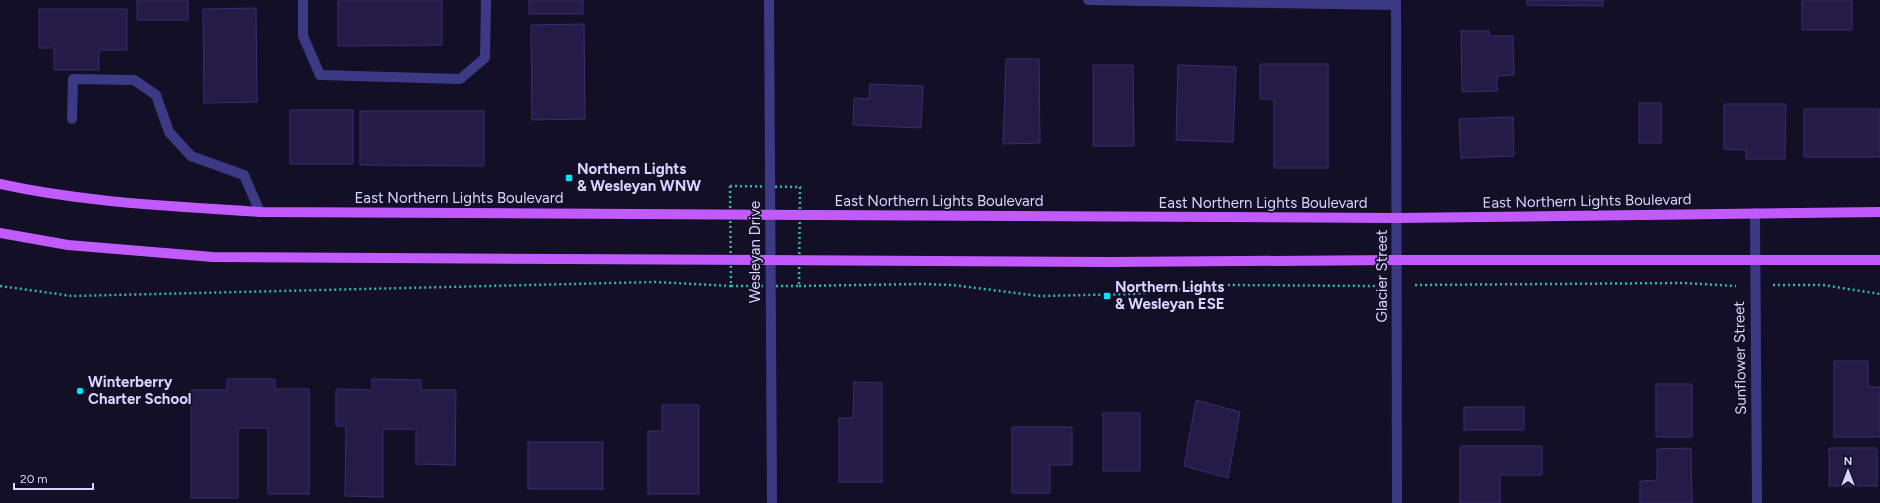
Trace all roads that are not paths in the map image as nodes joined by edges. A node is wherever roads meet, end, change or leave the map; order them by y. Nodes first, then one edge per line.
1 (303, 0) edge
2 (486, 0) edge
3 (769, 0) edge
4 (1088, 0) edge
5 (1396, 2) edge
6 (72, 119) dead end
7 (0, 184) edge
8 (260, 212) junction
9 (1880, 212) edge
10 (1755, 213) junction
11 (770, 214) junction
12 (1396, 218) junction
13 (0, 233) edge
14 (770, 260) junction
15 (1397, 260) junction
16 (1755, 260) junction
17 (1880, 260) edge
18 (772, 503) edge
19 (1397, 503) edge
20 (1757, 503) edge

1 - 2 street
3 - 11 street, Wesleyan Drive
4 - 5 street
5 - 12 street, Glacier Street
6 - 8 street
7 - 8 main road, East Northern Lights Boulevard
8 - 11 main road, East Northern Lights Boulevard
9 - 10 main road, East Northern Lights Boulevard
10 - 12 main road, East Northern Lights Boulevard
10 - 16 street, Sunflower Street
11 - 12 main road, East Northern Lights Boulevard
11 - 14 street, Wesleyan Drive
12 - 15 street, Glacier Street
13 - 14 main road
14 - 15 main road
14 - 18 street, Wesleyan Drive
15 - 16 main road
15 - 19 street, Glacier Street
16 - 17 main road
16 - 20 street, Sunflower Street

